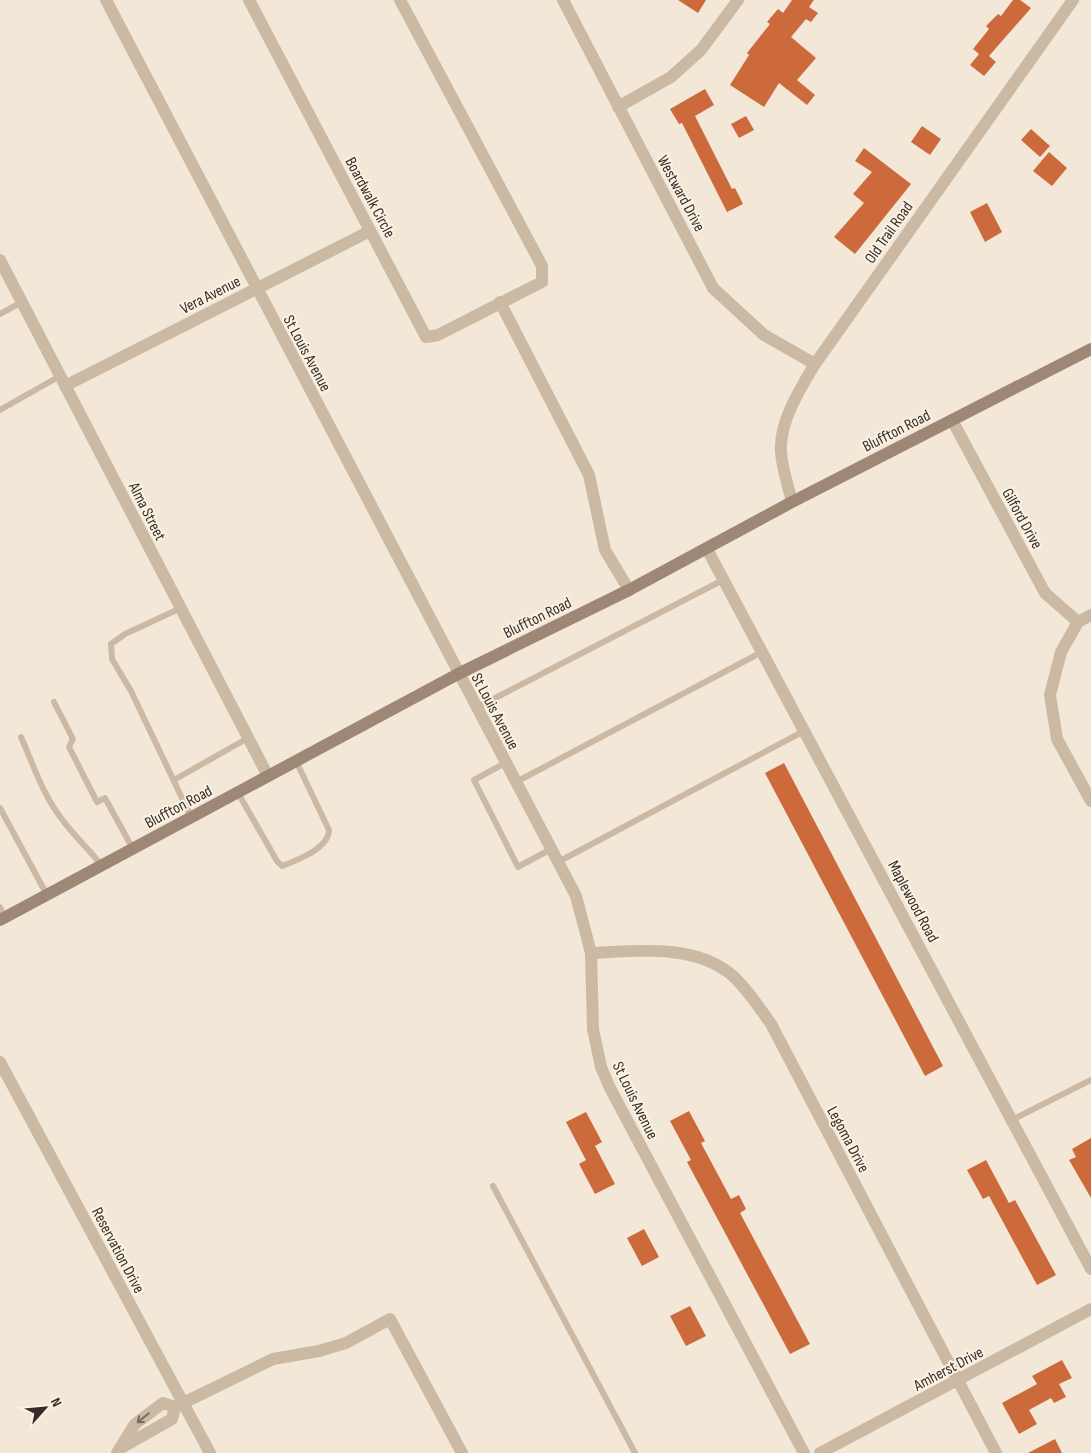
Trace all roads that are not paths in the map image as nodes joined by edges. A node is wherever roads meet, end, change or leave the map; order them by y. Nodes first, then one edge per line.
1 (106, 0) edge
2 (249, 0) edge
3 (400, 0) edge
4 (563, 0) edge
5 (738, 0) edge
6 (1073, 0) edge
7 (618, 107) junction
8 (370, 231) junction
9 (0, 260) edge
10 (256, 289) junction
11 (22, 302) junction
12 (500, 302) junction
13 (0, 314) edge
14 (1091, 349) edge
15 (814, 364) junction
16 (63, 381) junction
17 (0, 410) edge
18 (952, 420) junction
19 (792, 502) junction
20 (707, 549) junction
21 (723, 580) junction
22 (629, 590) junction
23 (180, 608) junction
24 (1091, 615) edge
25 (1078, 622) junction
26 (762, 652) junction
27 (458, 674) junction
28 (54, 702) dead end
29 (476, 708) junction
30 (804, 731) junction
31 (21, 737) dead end
32 (248, 738) junction
33 (296, 761) junction
34 (505, 763) junction
35 (268, 776) junction
36 (174, 780) junction
37 (516, 782) junction
38 (238, 793) junction
39 (1091, 801) edge
40 (0, 808) edge
41 (191, 817) junction
42 (133, 849) junction
43 (551, 849) junction
44 (558, 862) junction
45 (102, 866) junction
46 (47, 895) junction
47 (2, 915) edge
48 (591, 953) junction
49 (0, 1062) edge
50 (1091, 1080) edge
51 (5, 1082) edge
52 (1012, 1120) junction
53 (492, 1186) dead end
54 (1091, 1269) edge
55 (1091, 1309) edge
56 (957, 1382) junction
57 (179, 1405) junction
58 (119, 1450) edge
59 (210, 1453) edge
60 (462, 1453) edge
61 (635, 1453) edge
62 (804, 1453) edge
63 (820, 1453) edge
64 (996, 1453) edge

1 - 10 street, St Louis Avenue
2 - 8 street, Boardwalk Circle
3 - 12 street, Boardwalk Circle
4 - 7 street, Westward Drive
5 - 7 street
6 - 15 street, Old Trail Road
7 - 15 street, Westward Drive
8 - 10 street, Vera Avenue
8 - 12 street, Boardwalk Circle
9 - 11 street, Alma Street
10 - 16 street, Vera Avenue
10 - 27 street, St Louis Avenue
11 - 13 lane
11 - 16 street, Alma Street
12 - 22 street
14 - 18 main road, Bluffton Road
15 - 19 street, Old Trail Road
16 - 17 lane
16 - 23 street, Alma Street
18 - 19 main road, Bluffton Road
18 - 25 street, Gilford Drive
19 - 20 main road, Bluffton Road
20 - 21 street, Maplewood Road
20 - 22 main road, Bluffton Road
21 - 26 street, Maplewood Road
21 - 29 lane
22 - 27 main road, Bluffton Road
23 - 32 street, Alma Street
23 - 36 lane
24 - 25 street
25 - 39 street
26 - 30 street, Maplewood Road
26 - 37 lane
27 - 29 street, St Louis Avenue
27 - 33 main road, Bluffton Road
28 - 42 lane
29 - 34 street, St Louis Avenue
30 - 44 lane
30 - 52 street, Maplewood Road
31 - 45 lane
32 - 35 street, Alma Street
32 - 36 lane
33 - 35 main road, Bluffton Road
33 - 38 lane
34 - 37 street, St Louis Avenue
34 - 43 lane
35 - 38 main road, Bluffton Road
36 - 41 lane
37 - 43 street, St Louis Avenue
38 - 41 main road, Bluffton Road
40 - 46 lane
41 - 42 main road, Bluffton Road
42 - 45 main road, Bluffton Road
43 - 44 street, St Louis Avenue
44 - 48 street, St Louis Avenue
45 - 46 main road, Bluffton Road
46 - 47 main road, Bluffton Road
48 - 56 street, Legoma Drive
48 - 62 street, St Louis Avenue
49 - 51 street, Reservation Drive
50 - 52 lane
51 - 57 street, Reservation Drive
52 - 54 street, Maplewood Road
53 - 61 lane
55 - 56 street, Amherst Drive
56 - 63 street, Amherst Drive
56 - 64 street, Legoma Drive
57 - 58 street
57 -> 58 street
57 - 59 street, Reservation Drive
57 - 60 street

